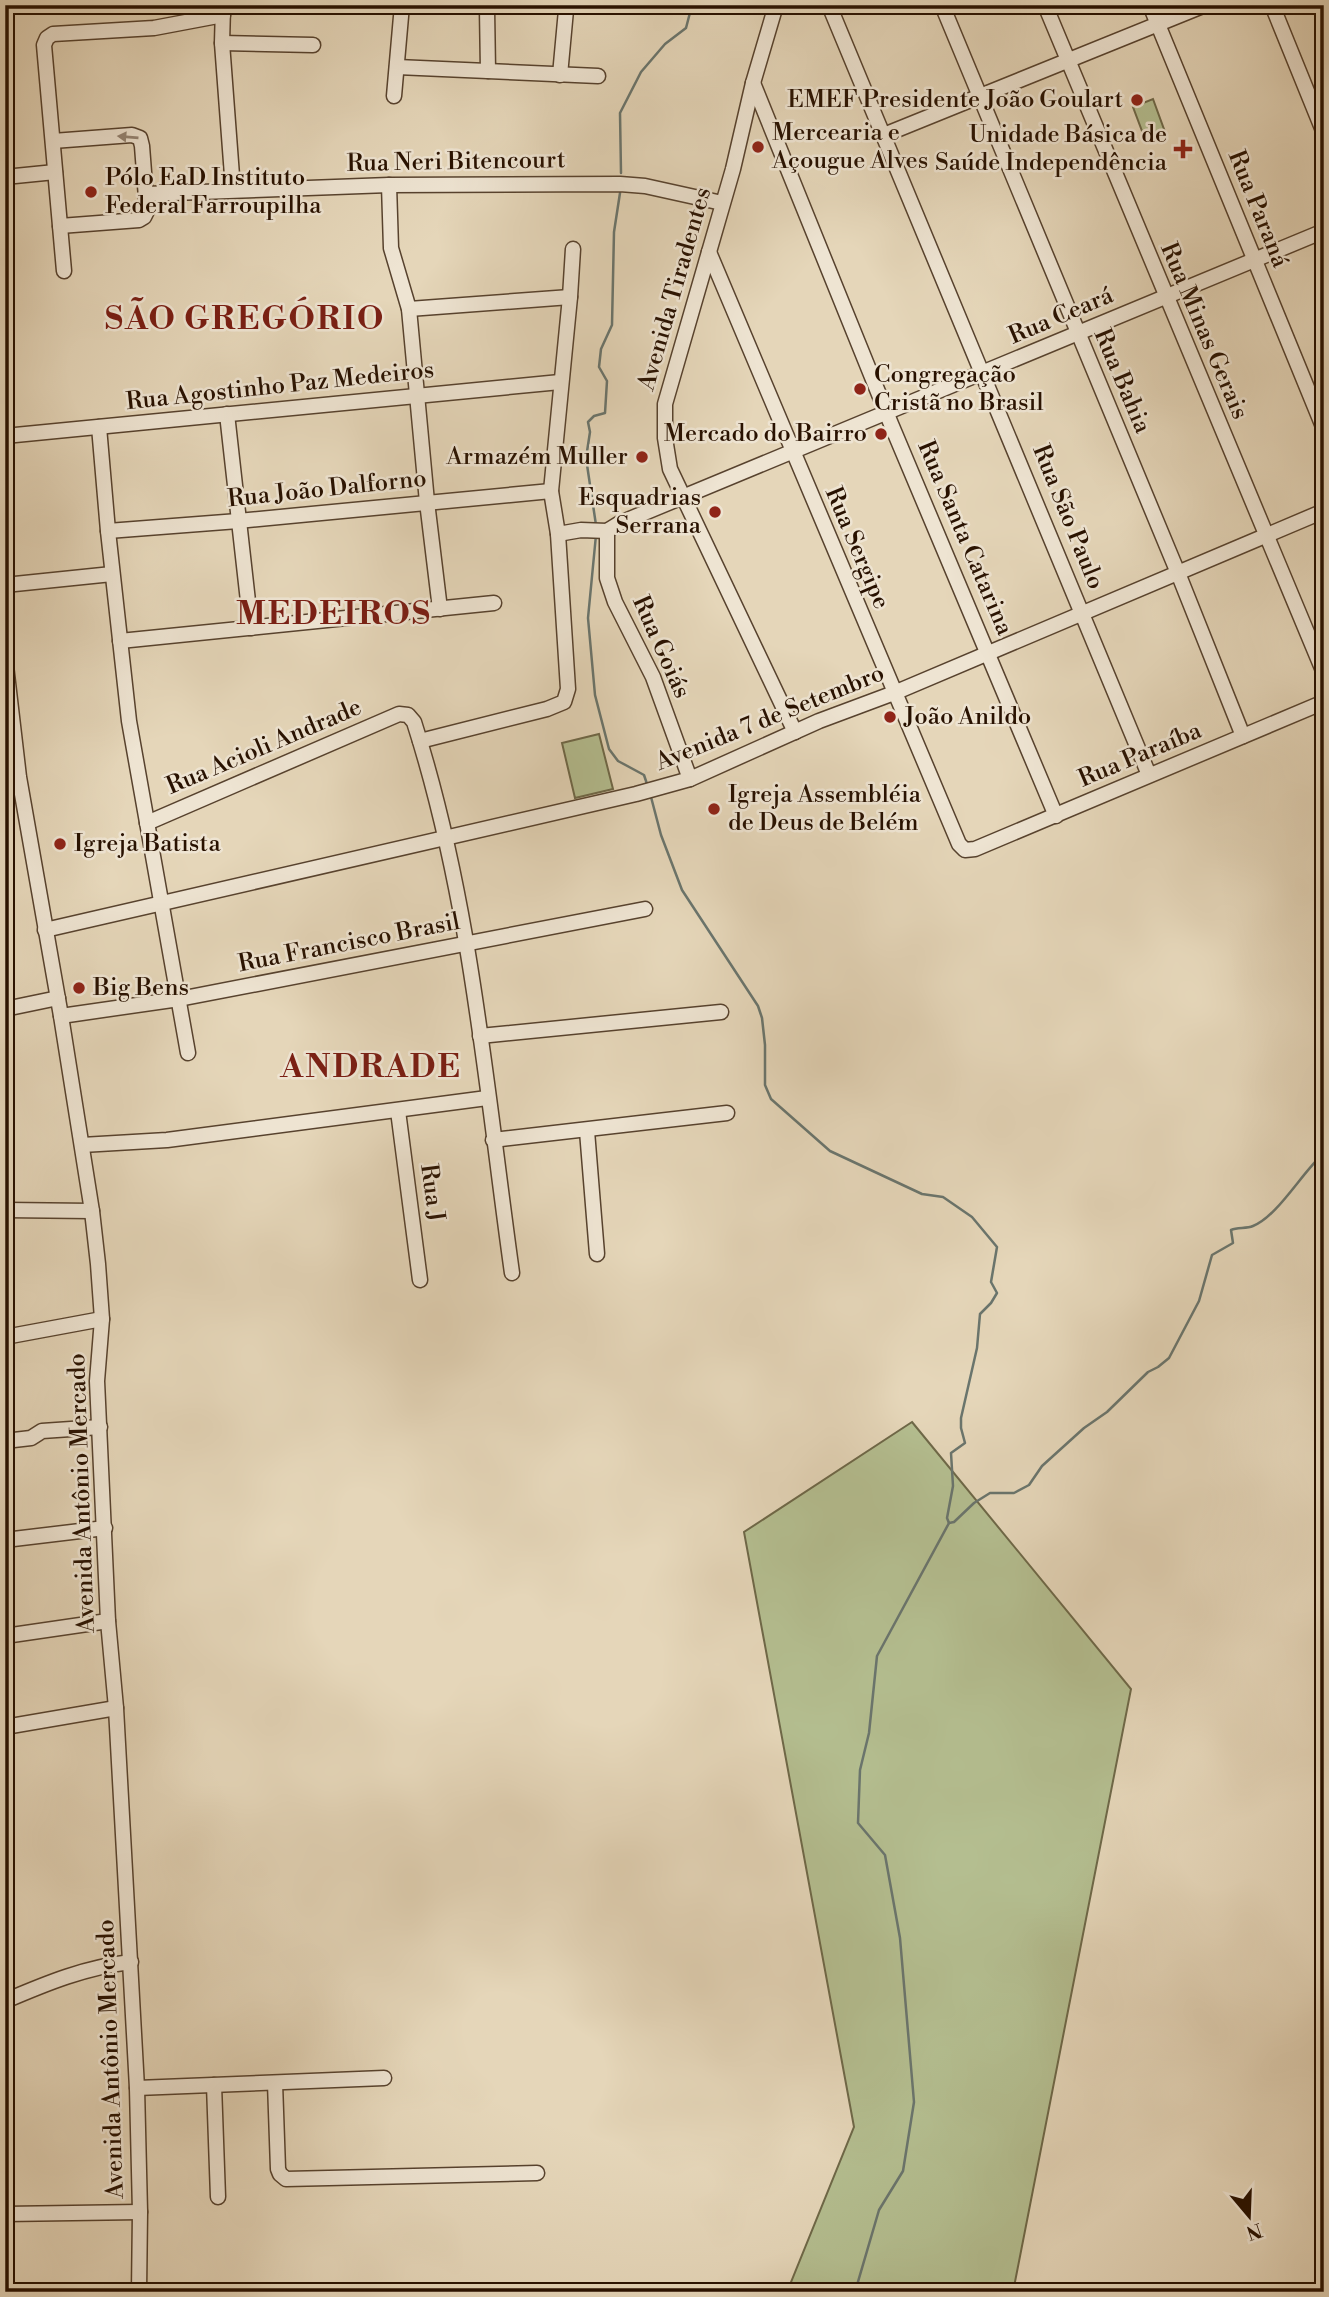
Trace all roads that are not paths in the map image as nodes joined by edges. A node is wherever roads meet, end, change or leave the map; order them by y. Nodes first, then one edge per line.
1 (402, 5) edge
2 (776, 5) edge
3 (829, 5) edge
4 (942, 5) edge
5 (1045, 5) edge
6 (1150, 5) edge
7 (1205, 5) edge
8 (1272, 5) edge
9 (487, 9) dead end
10 (223, 10) edge
11 (566, 10) dead end
12 (1158, 25) junction
13 (222, 43) junction
14 (313, 45) dead end
15 (1069, 61) junction
16 (397, 67) junction
17 (488, 71) junction
18 (561, 75) junction
19 (598, 76) dead end
20 (753, 83) junction
21 (394, 96) dead end
22 (982, 97) junction
23 (1324, 133) edge
24 (884, 135) junction
25 (53, 141) junction
26 (55, 172) junction
27 (5, 177) edge
28 (389, 185) junction
29 (233, 189) junction
30 (146, 194) junction
31 (722, 203) junction
32 (60, 226) junction
33 (1324, 231) edge
34 (573, 248) dead end
35 (709, 252) junction
36 (1254, 260) junction
37 (64, 271) dead end
38 (570, 297) junction
39 (1166, 297) junction
40 (409, 309) junction
41 (1078, 334) junction
42 (984, 373) junction
43 (560, 382) junction
44 (417, 395) junction
45 (887, 412) junction
46 (227, 414) junction
47 (99, 427) junction
48 (1324, 429) edge
49 (5, 436) edge
50 (792, 452) junction
51 (551, 491) junction
52 (684, 496) junction
53 (427, 502) junction
54 (553, 511) junction
55 (1324, 511) edge
56 (238, 521) junction
57 (581, 530) junction
58 (108, 531) junction
59 (603, 531) junction
60 (558, 534) junction
61 (1264, 535) junction
62 (1178, 573) junction
63 (112, 574) junction
64 (5, 584) edge
65 (494, 603) dead end
66 (440, 608) junction
67 (1083, 613) junction
68 (251, 628) junction
69 (120, 641) junction
70 (989, 653) junction
71 (5, 657) edge
72 (1324, 673) edge
73 (894, 693) junction
74 (1324, 702) edge
75 (795, 732) junction
76 (1243, 736) junction
77 (420, 741) junction
78 (1149, 775) junction
79 (12, 779) edge
80 (690, 779) junction
81 (1056, 816) junction
82 (147, 823) junction
83 (447, 836) junction
84 (975, 849) joint
85 (161, 904) junction
86 (645, 909) dead end
87 (46, 930) junction
88 (466, 944) junction
89 (58, 998) junction
90 (179, 999) junction
91 (5, 1009) edge
92 (722, 1012) dead end
93 (61, 1016) junction
94 (481, 1036) junction
95 (188, 1053) dead end
96 (487, 1098) junction
97 (398, 1111) junction
98 (727, 1113) dead end
99 (587, 1131) junction
100 (493, 1140) junction
101 (82, 1145) junction
102 (5, 1210) edge
103 (92, 1211) junction
104 (597, 1254) dead end
105 (512, 1273) dead end
106 (420, 1280) dead end
107 (102, 1319) junction
108 (5, 1337) edge
109 (100, 1427) junction
110 (5, 1441) edge
111 (105, 1528) junction
112 (5, 1540) edge
113 (108, 1621) junction
114 (5, 1636) edge
115 (116, 1708) junction
116 (5, 1727) edge
117 (131, 1962) junction
118 (5, 2001) edge
119 (384, 2078) dead end
120 (275, 2083) junction
121 (214, 2085) junction
122 (137, 2088) junction
123 (537, 2173) dead end
124 (218, 2196) dead end
125 (140, 2212) junction
126 (5, 2214) edge
127 (139, 2292) edge

1 - 16 street
2 - 20 street, Avenida Tiradentes
3 - 24 street, Rua São Paulo
4 - 22 street, Rua Bahia
5 - 15 street, Rua Minas Gerais
6 - 12 street, Rua Paraná
7 - 12 street
8 - 23 street
9 - 17 street
10 - 13 street
10 - 25 street
11 - 18 street
12 - 15 street
12 - 36 street, Rua Paraná
13 - 14 street
13 - 29 street
15 - 22 street
15 - 39 street, Rua Minas Gerais
16 - 17 street
16 - 21 street
17 - 18 street
18 - 19 street
20 - 31 street, Avenida Tiradentes
20 - 45 street, Rua Santa Catarina
22 - 24 street
22 - 41 street, Rua Bahia
24 - 42 street, Rua São Paulo
25 - 26 street
30 -> 25 street
26 - 27 street
26 - 32 street
28 - 29 street, Rua Neri Bitencourt
28 - 31 street, Rua Neri Bitencourt
28 - 40 street
29 - 30 street, Rua Neri Bitencourt
30 - 32 street
31 - 35 street, Avenida Tiradentes
32 - 37 street
33 - 36 street, Rua Ceará
34 - 38 street
35 - 50 street, Rua Sergipe
35 - 52 street, Avenida Tiradentes
36 - 39 street, Rua Ceará
36 - 48 street, Rua Paraná
38 - 40 street
38 - 43 street
39 - 41 street, Rua Ceará
39 - 61 street, Rua Minas Gerais
40 - 44 street
41 - 42 street, Rua Ceará
41 - 62 street, Rua Bahia
42 - 45 street, Rua Ceará
42 - 67 street, Rua São Paulo
43 - 44 street, Rua Agostinho Paz Medeiros
43 - 51 street
44 - 46 street, Rua Agostinho Paz Medeiros
44 - 53 street
45 - 50 street, Rua Ceará
45 - 70 street, Rua Santa Catarina
46 - 47 street, Rua Agostinho Paz Medeiros
46 - 56 street
47 - 49 street, Rua Agostinho Paz Medeiros
47 - 58 street
50 - 52 street, Rua Ceará
50 - 73 street, Rua Sergipe
51 - 53 street, Rua João Dalforno
51 - 54 street
52 - 59 street, Rua Ceará
52 - 75 street, Avenida Tiradentes
53 - 56 street, Rua João Dalforno
53 - 66 street
54 - 57 street
54 - 60 street
55 - 61 street, Avenida 7 de Setembro
56 - 58 street, Rua João Dalforno
56 - 68 street
57 - 59 street, Rua Ceará
57 - 60 street, Rua Ceará
58 - 63 street
59 - 80 street, Rua Goiás
60 - 77 street
61 - 62 street, Avenida 7 de Setembro
61 - 72 street, Rua Minas Gerais
62 - 67 street, Avenida 7 de Setembro
62 - 76 street, Rua Bahia
63 - 64 street
63 - 69 street
65 - 66 street
66 - 68 street
67 - 70 street, Avenida 7 de Setembro
67 - 78 street, Rua São Paulo
68 - 69 street
69 - 82 street
70 - 73 street, Avenida 7 de Setembro
70 - 81 street, Rua Santa Catarina
71 - 79 street, Avenida Antônio Mercado
73 - 75 street, Avenida 7 de Setembro
73 - 84 street, Rua Sergipe
74 - 76 street, Rua Paraíba
75 - 80 street, Avenida 7 de Setembro
76 - 78 street, Rua Paraíba
77 - 82 street, Rua Acioli Andrade
77 - 83 street
78 - 81 street, Rua Paraíba
79 - 87 street, Avenida Antônio Mercado
80 - 83 street, Avenida 7 de Setembro
81 - 84 street, Rua Paraíba
82 - 85 street
83 - 85 street, Avenida 7 de Setembro
83 - 88 street
85 - 87 street, Avenida 7 de Setembro
85 - 90 street
86 - 88 street, Rua Francisco Brasil
87 - 89 street, Avenida Antônio Mercado
88 - 90 street, Rua Francisco Brasil
88 - 94 street
89 - 91 street
89 - 93 street, Avenida Antônio Mercado
90 - 93 street, Rua Francisco Brasil
90 - 95 street
92 - 94 street
93 - 101 street, Avenida Antônio Mercado
94 - 96 street
96 - 97 street
96 - 100 street
97 - 101 street
97 - 106 street, Rua J
98 - 99 street
99 - 100 street
99 - 104 street
100 - 105 street
101 - 103 street, Avenida Antônio Mercado
102 - 103 street
103 - 107 street, Avenida Antônio Mercado
107 - 108 street
107 - 109 street, Avenida Antônio Mercado
109 - 110 street
109 - 111 street, Avenida Antônio Mercado
111 - 112 street
111 - 113 street, Avenida Antônio Mercado
113 - 114 street
113 - 115 street, Avenida Antônio Mercado
115 - 116 street
115 - 117 street, Avenida Antônio Mercado
117 - 118 street
117 - 122 street, Avenida Antônio Mercado
119 - 120 street
120 - 121 street
120 - 123 street
121 - 122 street
121 - 124 street
122 - 125 street, Avenida Antônio Mercado
125 - 126 street
125 - 127 street, Avenida Antônio Mercado

